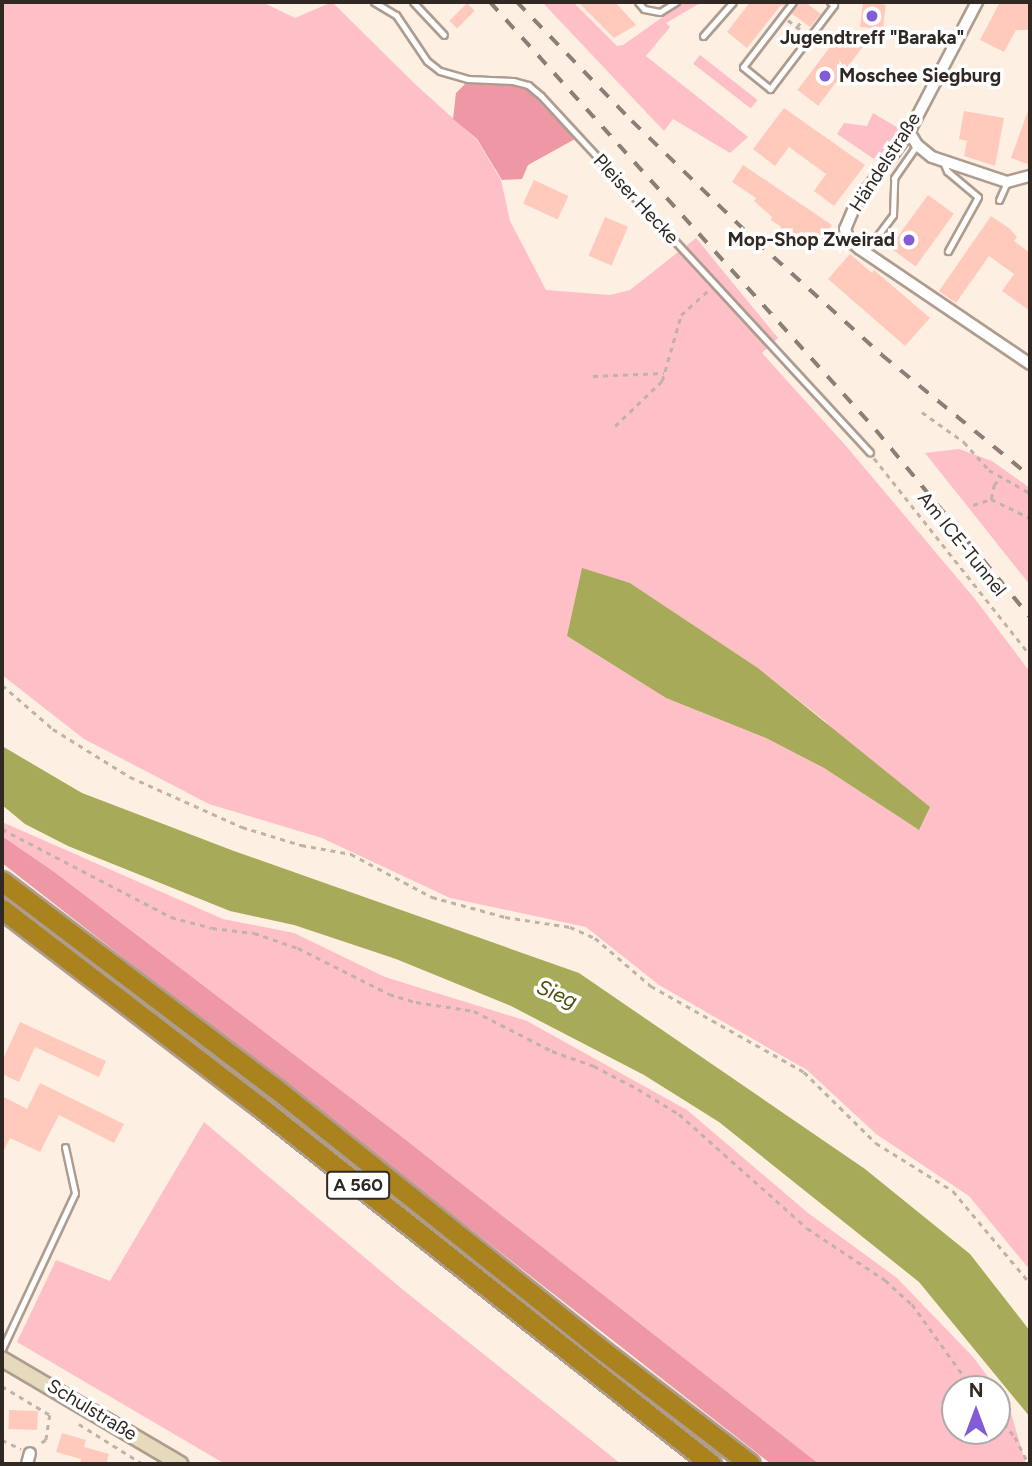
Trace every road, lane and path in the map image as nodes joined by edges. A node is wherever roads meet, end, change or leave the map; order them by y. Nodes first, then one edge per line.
1 (374, 2) edge
2 (413, 2) edge
3 (638, 2) edge
4 (676, 2) edge
5 (733, 2) edge
6 (793, 2) edge
7 (830, 2) edge
8 (977, 2) edge
9 (386, 3) edge
10 (783, 16) junction
11 (802, 20) dead end
12 (797, 27) junction
13 (444, 35) dead end
14 (703, 36) dead end
15 (810, 37) junction
16 (909, 132) junction
17 (917, 145) junction
18 (942, 160) junction
19 (1030, 176) edge
20 (1007, 182) junction
21 (999, 201) dead end
22 (948, 251) dead end
23 (865, 252) junction
24 (715, 285) junction
25 (1030, 364) edge
26 (667, 371) junction
27 (593, 376) dead end
28 (922, 412) dead end
29 (615, 426) dead end
30 (870, 452) joint
31 (1001, 477) junction
32 (1030, 493) edge
33 (991, 499) junction
34 (973, 505) dead end
35 (1030, 519) edge
36 (1030, 655) edge
37 (2, 685) edge
38 (2, 829) edge
39 (2, 881) edge
40 (2, 909) edge
41 (65, 1147) dead end
42 (1030, 1283) edge
43 (2, 1349) edge
44 (2, 1359) edge
45 (963, 1375) edge
46 (2, 1386) edge
47 (79, 1424) dead end
48 (1011, 1432) edge
49 (2, 1440) edge
50 (46, 1440) dead end
51 (28, 1459) edge
52 (143, 1464) edge
53 (180, 1464) edge
54 (711, 1464) edge
55 (750, 1464) edge
56 (1029, 1464) edge

1 - 9 lane, Pleiser Hecke
2 - 13 lane
3 - 4 lane
5 - 14 lane
6 - 10 lane
7 - 15 lane
8 - 16 street, Händelstraße
9 - 24 lane, Pleiser Hecke
10 - 12 path
10 - 15 lane
11 - 12 path
12 - 15 path
16 - 17 street
16 - 23 street, Händelstraße
17 - 18 street
17 - 23 lane
18 - 20 street
18 - 22 lane
19 - 20 street
20 - 21 lane
23 - 25 street, Händelstraße
24 - 26 path
24 - 30 lane, Pleiser Hecke
26 - 27 path
26 - 29 path
28 - 31 path
30 - 36 path, Am ICE-Tunnel
31 - 32 path
31 - 33 path
33 - 34 path
33 - 35 path
37 - 42 path
38 - 45 path
39 - 55 highway, A 560
40 - 54 highway, A 560
41 - 43 lane
44 - 53 street, Schulstraße
46 - 50 path, Schulstraße
47 - 52 path
48 - 56 path
49 - 51 path

